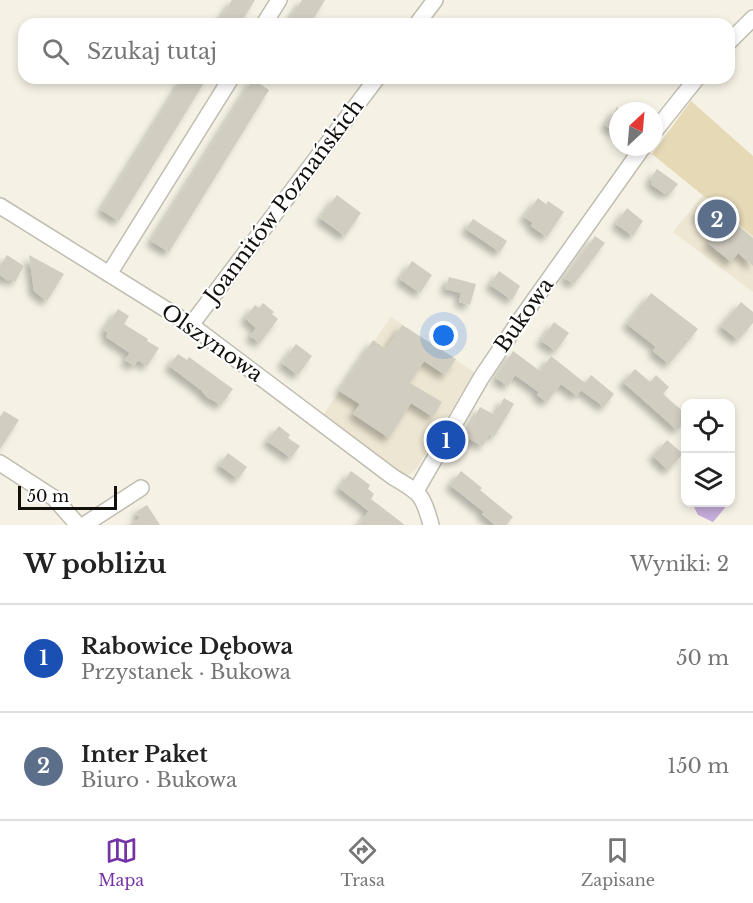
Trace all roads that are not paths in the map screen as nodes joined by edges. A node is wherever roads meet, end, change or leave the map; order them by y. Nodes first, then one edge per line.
1 (279, 0) edge
2 (435, 0) edge
3 (268, 18) edge
4 (422, 18) edge
5 (753, 18) edge
6 (735, 36) edge
7 (227, 84) edge
8 (372, 84) edge
9 (692, 84) edge
10 (663, 121) edge
11 (637, 156) edge
12 (0, 206) edge
13 (109, 274) junction
14 (191, 325) junction
15 (0, 463) edge
16 (141, 488) dead end
17 (416, 491) junction
18 (78, 525) edge
19 (84, 525) edge
20 (431, 525) edge

1 - 3 street
2 - 4 street
5 - 6 street
7 - 13 street
8 - 14 street, Joannitów Poznańskich
9 - 10 street
11 - 17 street, Bukowa
12 - 13 street, Olszynowa
13 - 14 street, Olszynowa
14 - 17 street, Olszynowa
15 - 18 street
16 - 19 street
17 - 20 street

